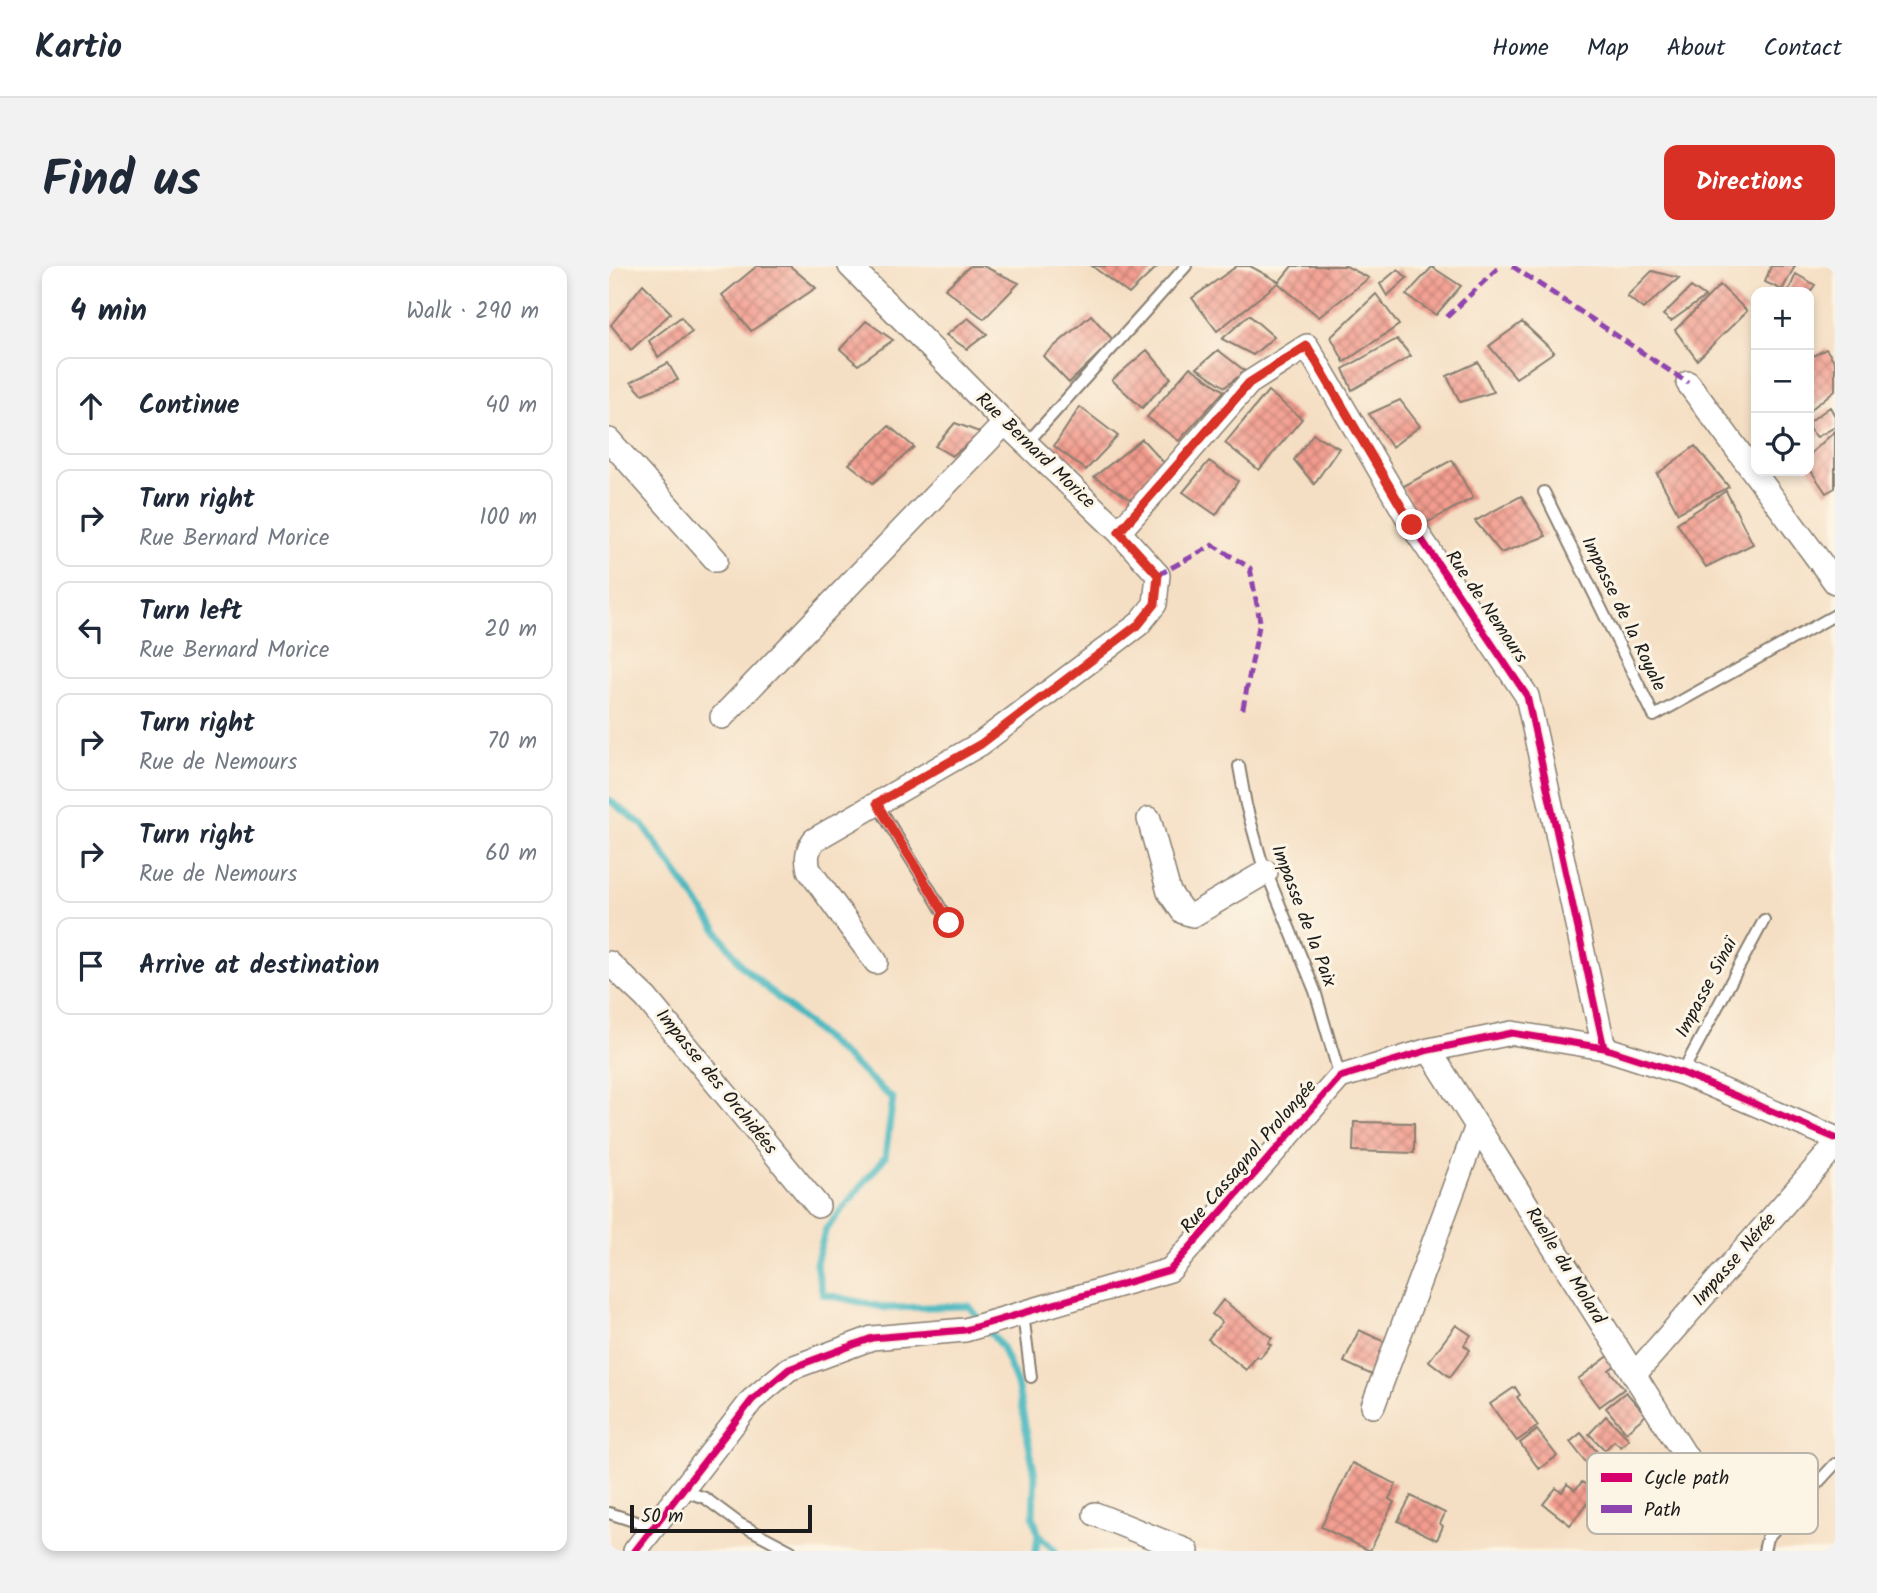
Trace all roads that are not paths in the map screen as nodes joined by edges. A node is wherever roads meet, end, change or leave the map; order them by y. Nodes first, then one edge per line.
1 (850, 266) edge
2 (1186, 266) edge
3 (1688, 383) dead end
4 (1005, 423) junction
5 (609, 440) edge
6 (1027, 443) junction
7 (1544, 492) dead end
8 (1119, 532) junction
9 (716, 561) dead end
10 (1835, 582) edge
11 (1835, 615) edge
12 (722, 717) dead end
13 (1239, 766) dead end
14 (877, 803) junction
15 (1149, 819) dead end
16 (1266, 872) junction
17 (1764, 920) dead end
18 (949, 923) dead end
19 (876, 962) dead end
20 (609, 964) edge
21 (1604, 1048) junction
22 (1429, 1050) junction
23 (1682, 1073) junction
24 (1340, 1077) junction
25 (1477, 1126) junction
26 (1835, 1138) edge
27 (1835, 1146) edge
28 (818, 1206) dead end
29 (1017, 1316) junction
30 (1634, 1375) junction
31 (1031, 1377) dead end
32 (1373, 1406) dead end
33 (1684, 1453) edge
34 (1835, 1464) edge
35 (1818, 1482) edge
36 (684, 1491) junction
37 (609, 1513) edge
38 (1095, 1514) dead end
39 (652, 1527) junction
40 (1771, 1534) edge
41 (635, 1551) edge
42 (791, 1551) edge
43 (1187, 1551) edge
44 (1764, 1551) edge

1 - 4 street, Rue Bernard Morice
2 - 6 lane
3 - 10 street
4 - 6 street, Rue Bernard Morice
4 - 12 street
5 - 9 street
6 - 8 street, Rue Bernard Morice
7 - 11 lane, Impasse de la Royale
8 - 14 street, Rue Bernard Morice
8 - 21 street, Rue de Nemours
13 - 16 lane, Impasse de la Paix
14 - 18 lane
14 - 19 street, Rue Bernard Morice
15 - 16 street
16 - 24 lane, Impasse de la Paix
17 - 23 lane, Impasse Sinaï
20 - 28 street, Impasse des Orchidées
21 - 22 street, Rue Cassagnol Prolongée
21 - 23 street, Rue Cassagnol Prolongée
22 - 24 street, Rue Cassagnol Prolongée
22 - 25 street, Ruelle du Molard
23 - 26 street, Rue Cassagnol Prolongée
24 - 29 street, Rue Cassagnol Prolongée
25 - 30 street, Ruelle du Molard
25 - 32 street
27 - 30 street, Impasse Nérée
29 - 31 lane
29 - 36 street, Rue Cassagnol Prolongée
30 - 33 street, Ruelle du Molard
34 - 35 lane
36 - 39 street
36 - 42 lane
37 - 39 lane
38 - 43 street
39 - 41 street
40 - 44 lane

